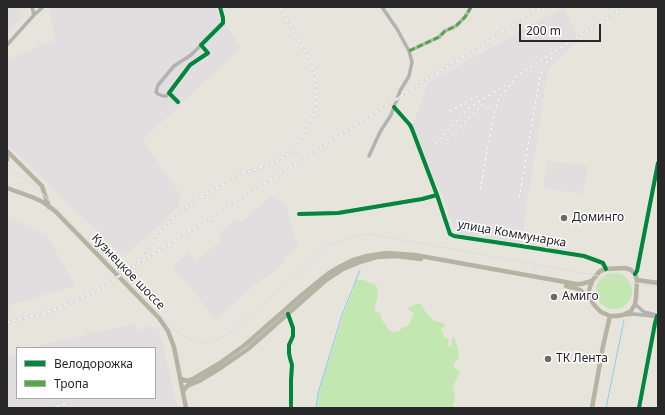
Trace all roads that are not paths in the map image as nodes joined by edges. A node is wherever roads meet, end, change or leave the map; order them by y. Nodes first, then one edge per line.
1 (32, 7) edge
2 (43, 7) edge
3 (220, 7) edge
4 (382, 7) edge
5 (470, 7) edge
6 (34, 15) junction
7 (7, 45) edge
8 (201, 45) junction
9 (409, 51) junction
10 (191, 55) junction
11 (192, 64) junction
12 (169, 93) junction
13 (178, 102) dead end
14 (394, 108) junction
15 (7, 151) edge
16 (369, 156) dead end
17 (7, 160) edge
18 (658, 163) edge
19 (8, 188) edge
20 (437, 195) junction
21 (49, 207) junction
22 (300, 214) dead end
23 (606, 269) junction
24 (635, 274) junction
25 (637, 280) junction
26 (592, 281) junction
27 (658, 283) edge
28 (590, 298) junction
29 (635, 304) junction
30 (288, 314) junction
31 (624, 315) junction
32 (610, 316) junction
33 (658, 316) edge
34 (180, 378) junction
35 (183, 391) junction
36 (186, 408) edge
37 (291, 408) edge
38 (592, 408) edge
39 (639, 408) edge

1 - 6 street
2 - 6 street
3 - 8 street
4 - 9 street
5 - 9 street
6 - 7 street
8 - 10 street
8 - 11 street
9 - 14 street
10 - 11 street
10 - 12 street
11 - 12 street
12 - 13 street
14 - 16 street
14 - 20 street, улица Коммунарка
15 - 17 main road
15 - 21 main road
18 - 24 street
19 - 21 main road, Кузнецкое шоссе
20 - 22 street
20 - 23 street, улица Коммунарка
21 - 34 main road, Кузнецкое шоссе
23 - 24 main road
23 - 26 main road
24 - 25 main road
25 - 27 main road
25 - 29 main road
26 - 28 main road
26 - 34 main road
28 - 30 main road
28 - 32 main road
29 - 31 main road
29 - 33 street
30 - 35 main road
30 - 37 street
31 - 32 main road
31 - 33 street
32 - 38 main road
33 - 39 street
34 - 35 main road, Кузнецкое шоссе
35 - 36 main road, Кузнецкое шоссе

